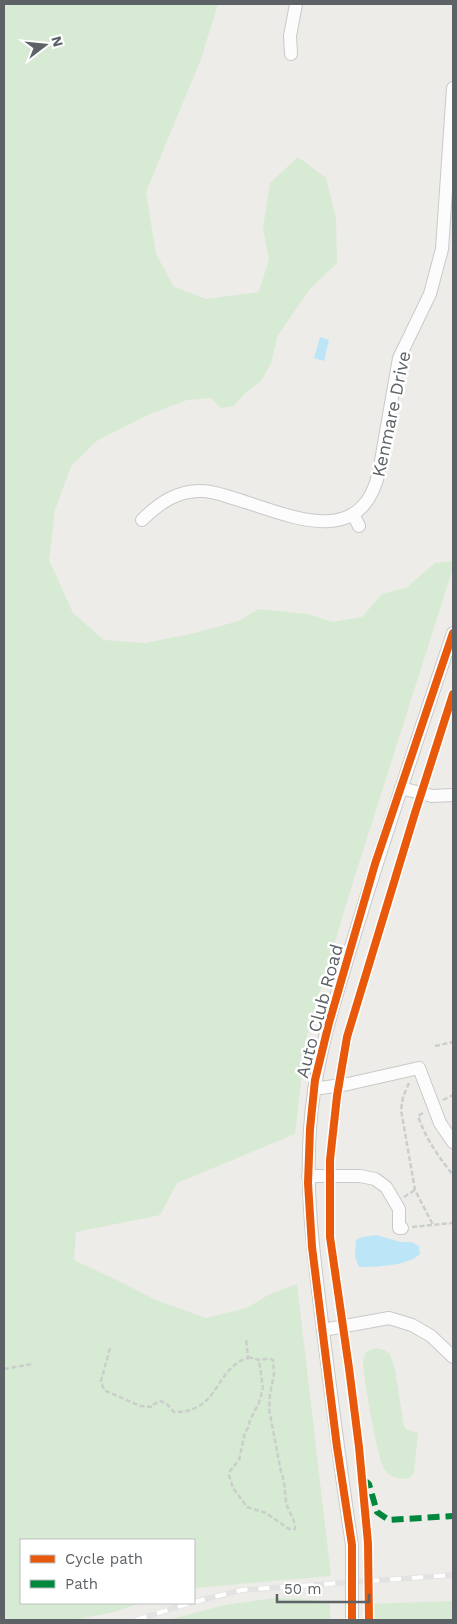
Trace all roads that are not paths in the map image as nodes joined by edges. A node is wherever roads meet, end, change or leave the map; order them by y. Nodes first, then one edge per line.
1 (296, 4) edge
2 (291, 54) dead end
3 (453, 88) edge
4 (448, 250) edge
5 (353, 514) junction
6 (142, 520) dead end
7 (359, 526) dead end
8 (453, 633) edge
9 (401, 788) junction
10 (453, 795) edge
11 (314, 1089) junction
12 (453, 1142) edge
13 (308, 1176) junction
14 (402, 1228) road end
15 (323, 1330) junction
16 (453, 1357) edge
17 (352, 1619) edge

1 - 2 street
3 - 4 street, Kenmare Drive
4 - 5 street, Kenmare Drive
5 - 6 street, Kenmare Drive
5 - 7 street
8 - 9 street, Auto Club Road
9 - 10 street
9 - 11 street, Auto Club Road
11 - 12 street
11 - 13 street, Auto Club Road
13 - 14 street
13 - 15 street, Auto Club Road
15 - 16 street
15 - 17 street, Auto Club Road, bridge

